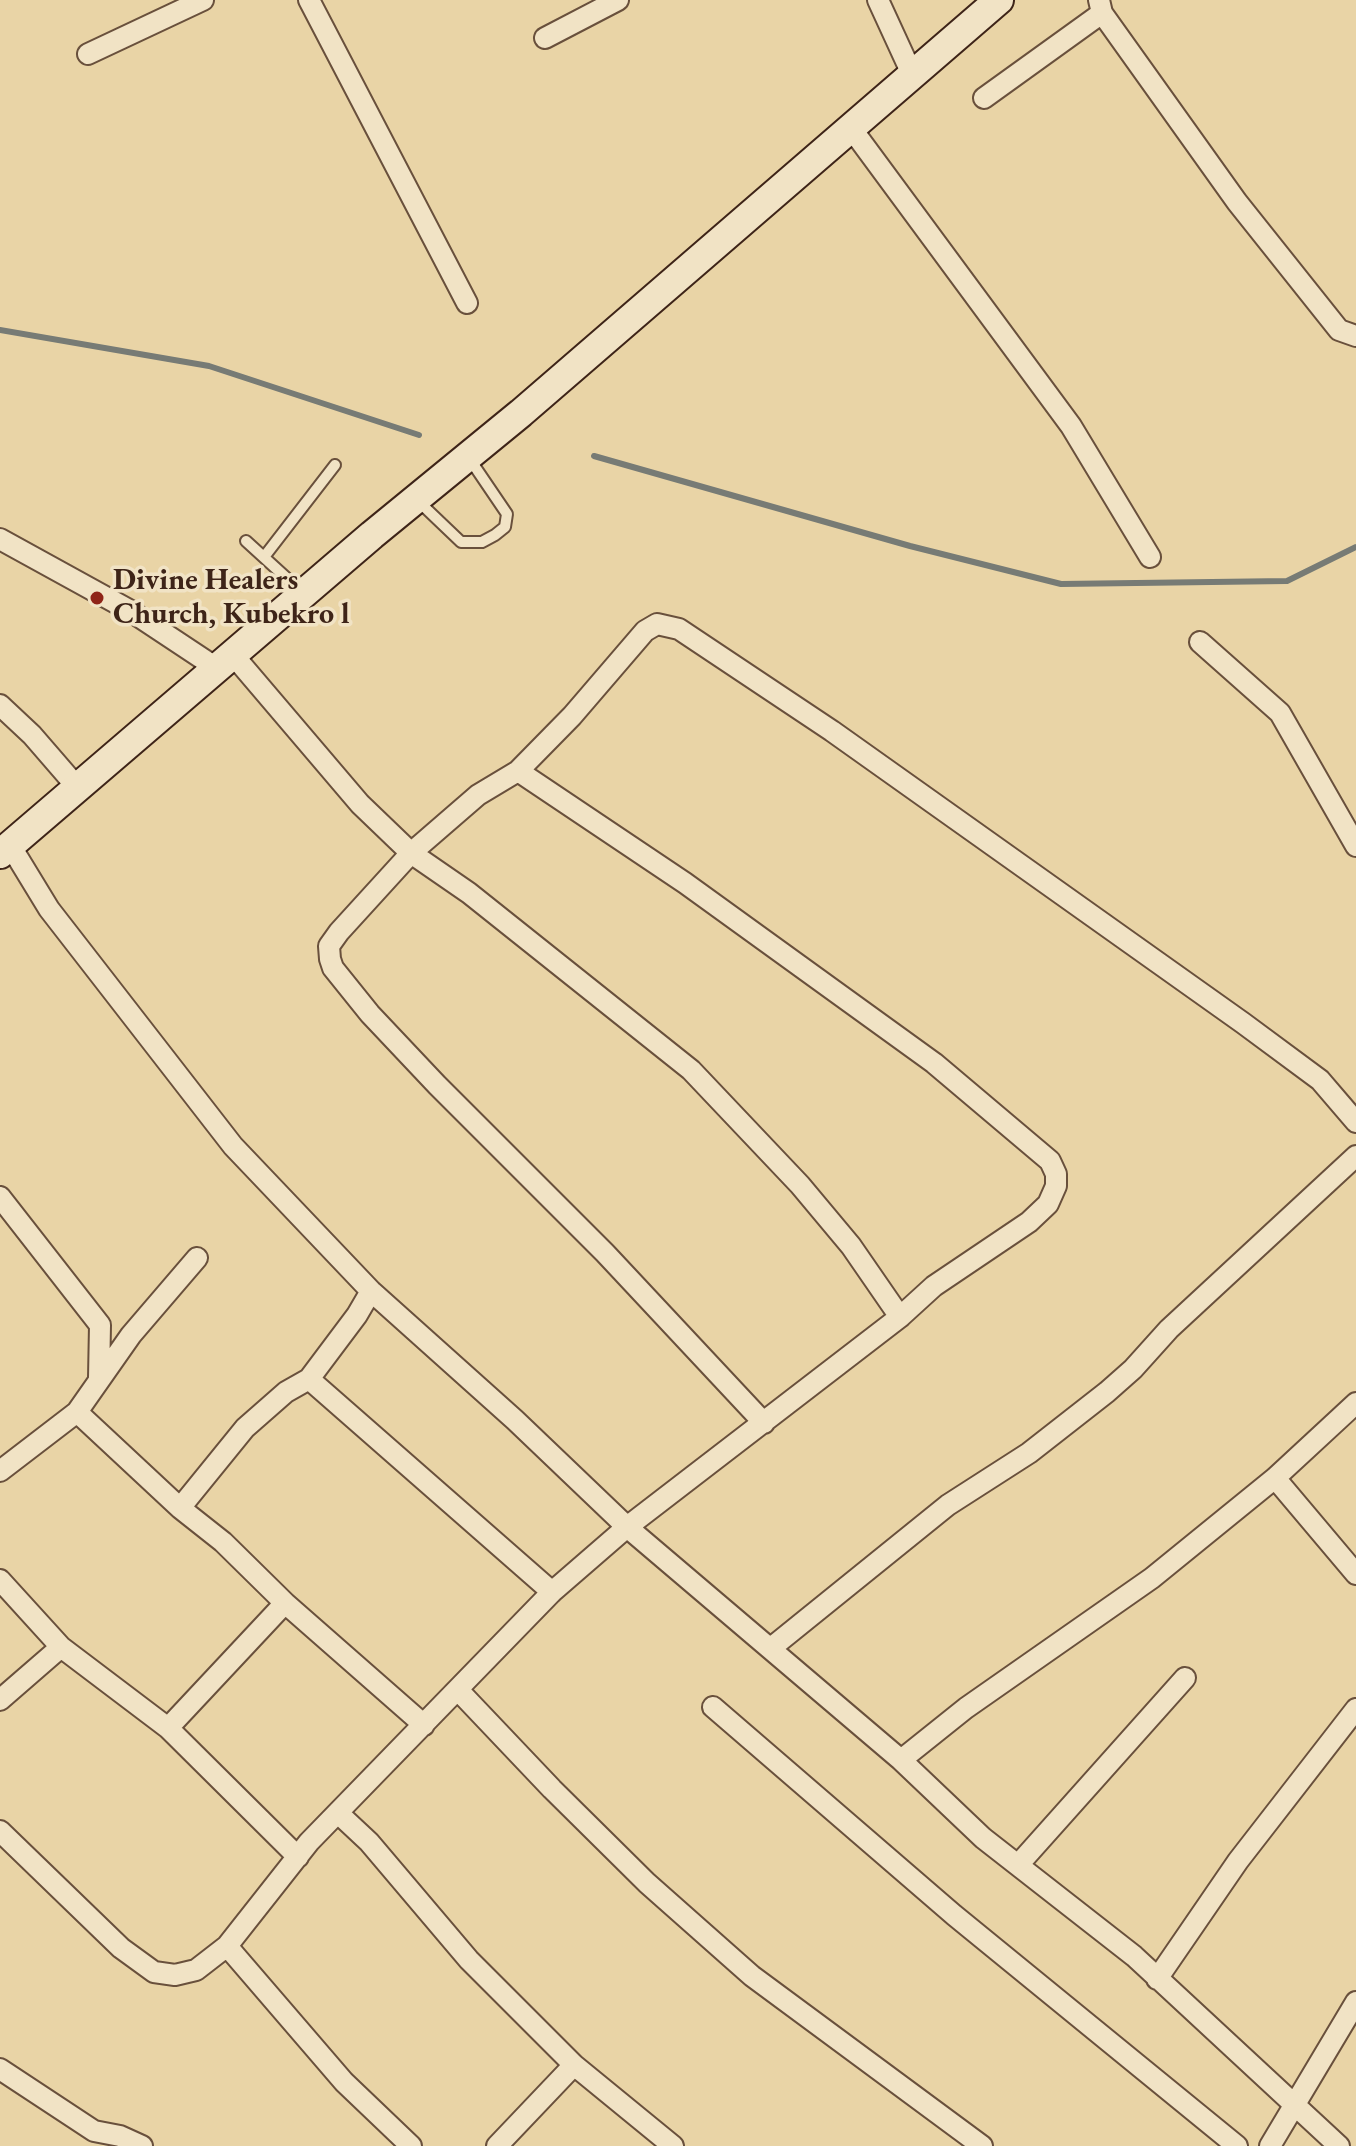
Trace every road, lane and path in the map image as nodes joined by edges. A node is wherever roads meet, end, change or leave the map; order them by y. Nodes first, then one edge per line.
1 (203, 0) edge
2 (309, 0) edge
3 (618, 0) edge
4 (878, 0) edge
5 (999, 0) edge
6 (1101, 6) edge
7 (545, 38) dead end
8 (88, 54) dead end
9 (912, 74) junction
10 (984, 98) dead end
11 (851, 128) junction
12 (467, 303) dead end
13 (1356, 336) edge
14 (468, 457) junction
15 (335, 465) dead end
16 (416, 499) junction
17 (0, 539) edge
18 (246, 541) dead end
19 (264, 557) junction
20 (1150, 557) dead end
21 (304, 594) junction
22 (1200, 642) dead end
23 (226, 663) junction
24 (0, 705) edge
25 (518, 771) junction
26 (77, 787) junction
27 (1356, 846) edge
28 (5, 849) edge
29 (411, 853) junction
30 (1356, 1122) edge
31 (1356, 1156) edge
32 (0, 1197) edge
33 (197, 1258) dead end
34 (371, 1291) junction
35 (900, 1317) junction
36 (100, 1325) junction
37 (131, 1335) junction
38 (99, 1378) junction
39 (309, 1379) junction
40 (1356, 1403) edge
41 (77, 1412) junction
42 (764, 1423) junction
43 (0, 1471) edge
44 (1275, 1478) junction
45 (180, 1508) junction
46 (627, 1527) junction
47 (1356, 1574) edge
48 (0, 1580) edge
49 (552, 1592) junction
50 (285, 1603) junction
51 (61, 1647) junction
52 (771, 1648) junction
53 (1185, 1678) dead end
54 (458, 1690) junction
55 (0, 1700) edge
56 (713, 1707) dead end
57 (1356, 1709) edge
58 (424, 1725) junction
59 (168, 1728) junction
60 (901, 1760) junction
61 (338, 1813) junction
62 (0, 1831) edge
63 (298, 1857) junction
64 (1018, 1865) junction
65 (227, 1946) junction
66 (1157, 1979) junction
67 (1356, 2002) edge
68 (574, 2065) junction
69 (0, 2069) edge
70 (1294, 2106) junction
71 (88, 2138) edge
72 (142, 2146) edge
73 (411, 2146) edge
74 (497, 2146) edge
75 (673, 2146) edge
76 (982, 2146) edge
77 (1237, 2146) edge
78 (1270, 2146) edge
79 (1339, 2146) edge

1 - 8 street
2 - 12 street
3 - 7 street
4 - 9 street
5 - 9 main road
6 - 10 street
6 - 13 street
9 - 11 main road
11 - 14 main road
11 - 20 street
14 - 16 main road
14 - 16 lane
15 - 19 lane
16 - 21 main road
17 - 23 street
18 - 19 lane
19 - 21 lane
21 - 23 main road
22 - 27 street
23 - 26 main road
23 - 29 street
24 - 26 street
25 - 29 street
25 - 30 street
25 - 35 street
26 - 28 main road
28 - 34 street
29 - 35 street
29 - 42 street
31 - 52 street
32 - 36 street
33 - 37 street
34 - 39 street
34 - 46 street
35 - 42 street
36 - 37 street
36 - 38 street
37 - 38 street
38 - 41 street
39 - 45 street
39 - 49 street
40 - 44 street
41 - 43 street
41 - 45 street
42 - 46 street
44 - 47 street
44 - 60 street
45 - 50 street
46 - 49 street
46 - 52 street
48 - 51 street
49 - 54 street
50 - 58 street
50 - 59 street
51 - 55 street
51 - 59 street
52 - 60 street
53 - 64 street
54 - 58 street
54 - 76 street
56 - 77 street
57 - 66 street
58 - 61 street
59 - 63 street
60 - 64 street
61 - 63 street
61 - 68 street
62 - 65 street
63 - 65 street
64 - 66 street
65 - 73 street
66 - 70 street
67 - 70 street
68 - 74 street
68 - 75 street
69 - 71 street
70 - 78 street
70 - 79 street
71 - 72 street

